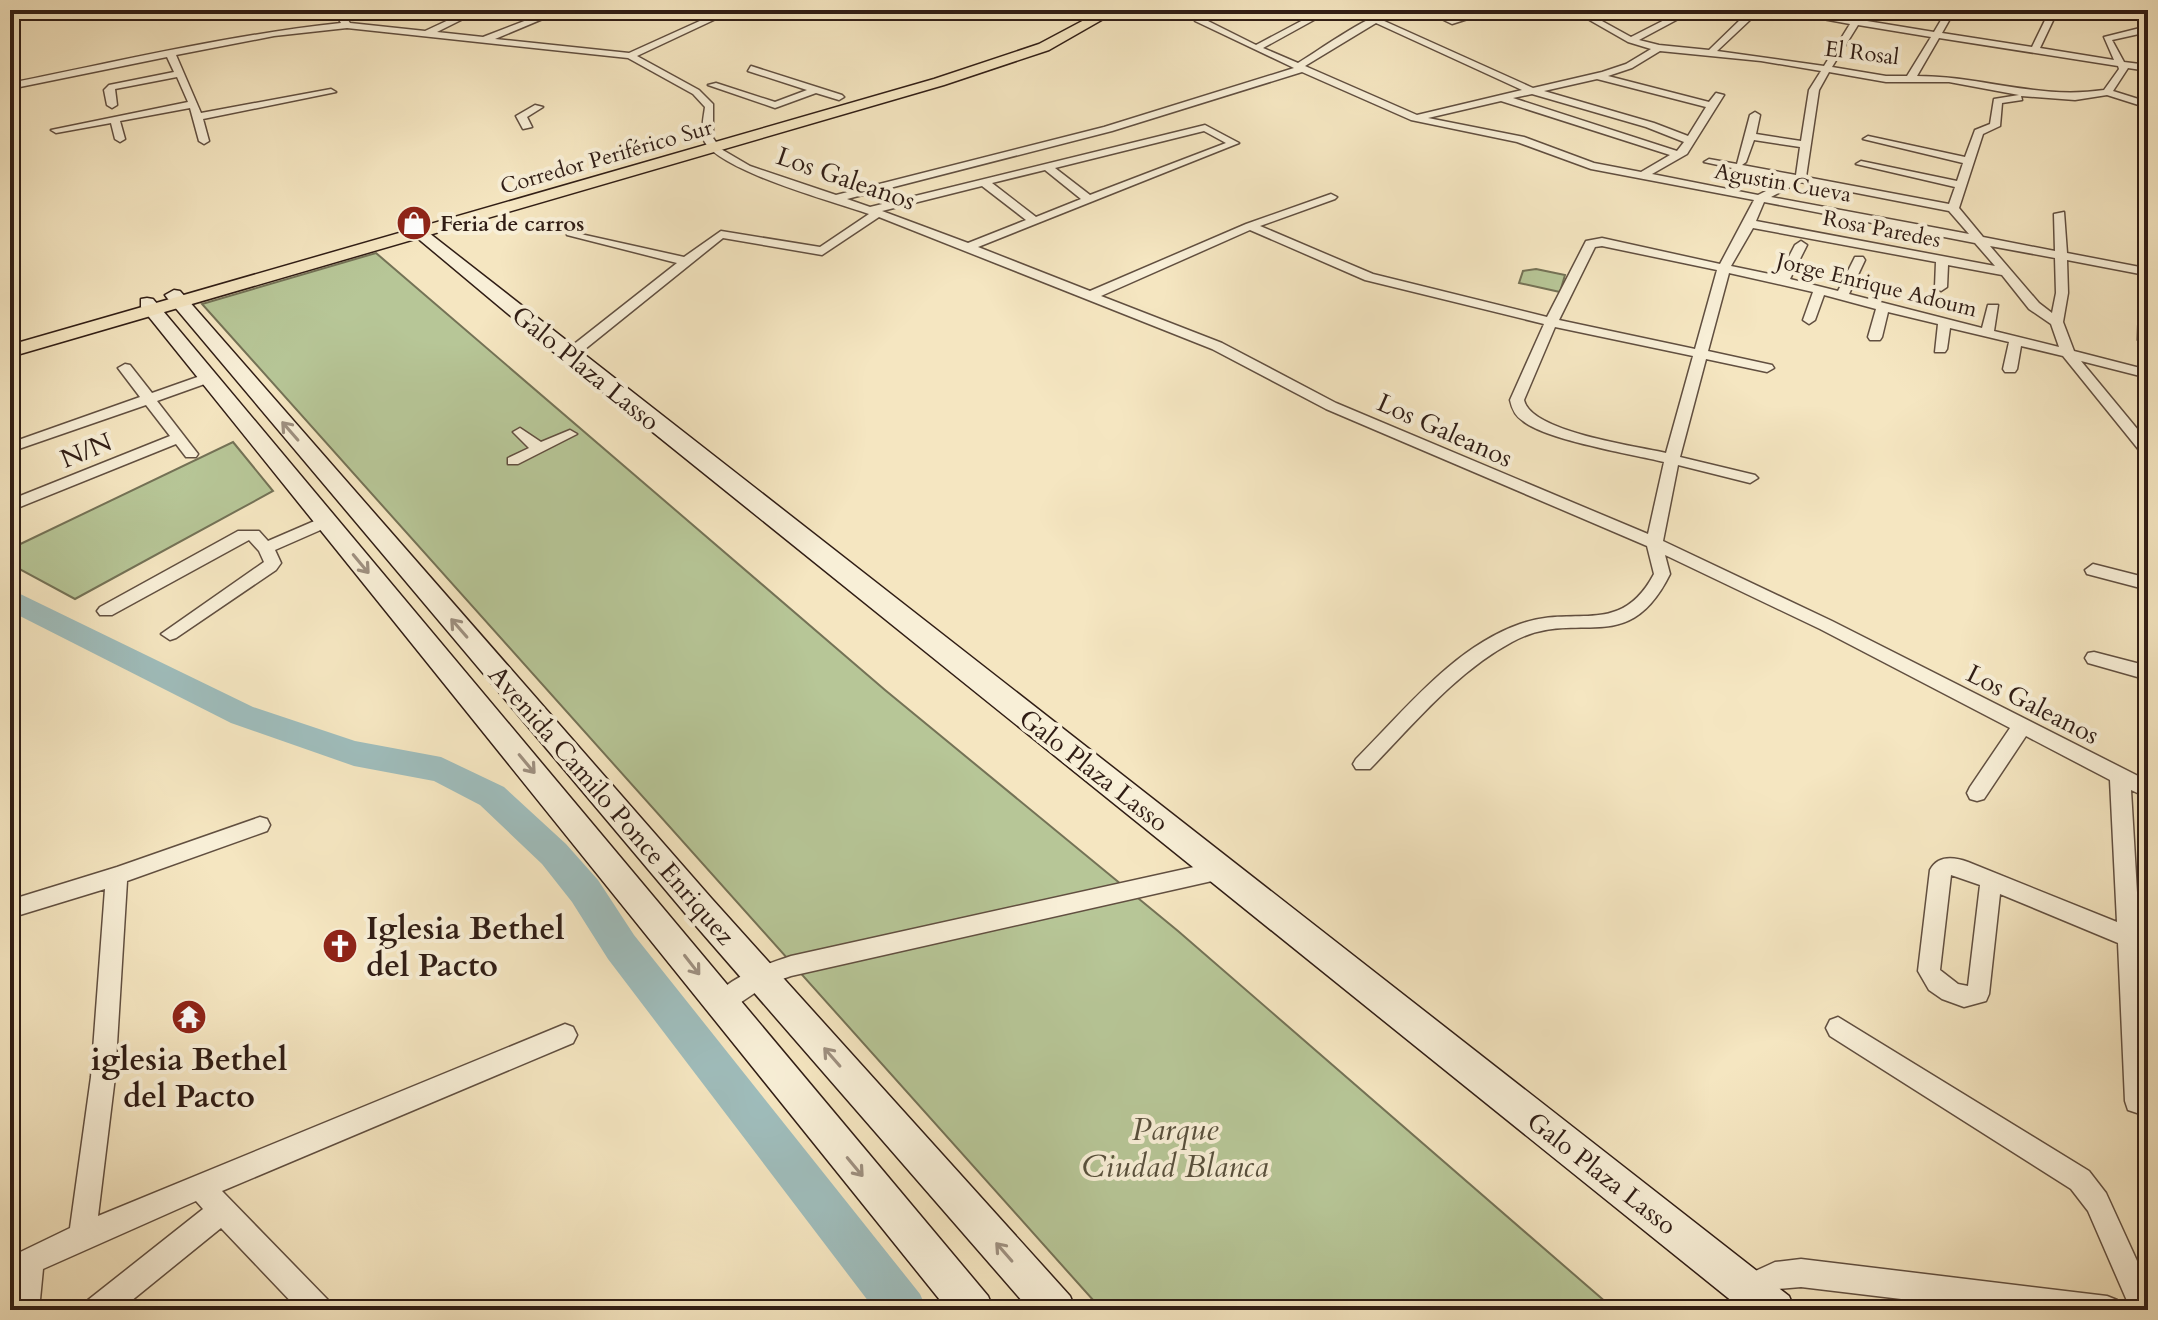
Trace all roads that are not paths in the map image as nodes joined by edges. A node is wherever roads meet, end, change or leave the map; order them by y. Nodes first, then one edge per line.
1 (337, 10) edge
2 (477, 10) edge
3 (560, 10) edge
4 (731, 10) edge
5 (1102, 10) edge
6 (1113, 10) edge
7 (1215, 10) edge
8 (1328, 10) edge
9 (1392, 10) edge
10 (1427, 10) edge
11 (1459, 10) edge
12 (1576, 10) edge
13 (1691, 10) edge
14 (1750, 10) edge
15 (1778, 10) edge
16 (1863, 10) edge
17 (1951, 10) edge
18 (2054, 10) edge
19 (1373, 19) junction
20 (1854, 21) junction
21 (347, 25) junction
22 (2148, 29) edge
23 (1938, 32) junction
24 (426, 34) junction
25 (483, 40) junction
26 (1631, 40) junction
27 (1256, 48) junction
28 (1658, 48) junction
29 (1713, 50) dead end
30 (2035, 50) junction
31 (170, 53) junction
32 (630, 56) junction
33 (767, 62) dead end
34 (2123, 64) junction
35 (1300, 68) junction
36 (2148, 68) edge
37 (751, 69) junction
38 (1826, 69) junction
39 (180, 74) junction
40 (738, 74) dead end
41 (1596, 76) junction
42 (1911, 78) junction
43 (726, 79) dead end
44 (713, 85) junction
45 (10, 86) edge
46 (816, 90) junction
47 (1530, 90) junction
48 (331, 92) dead end
49 (696, 92) junction
50 (2107, 92) junction
51 (1719, 95) dead end
52 (839, 97) dead end
53 (1499, 97) junction
54 (2025, 98) dead end
55 (194, 104) junction
56 (112, 105) dead end
57 (2148, 105) edge
58 (1712, 106) junction
59 (538, 107) dead end
60 (1755, 115) dead end
61 (198, 117) junction
62 (1415, 118) junction
63 (115, 119) junction
64 (527, 127) dead end
65 (56, 130) dead end
66 (1750, 136) junction
67 (120, 139) dead end
68 (1868, 139) dead end
69 (204, 141) dead end
70 (1690, 141) junction
71 (1806, 145) junction
72 (714, 146) junction
73 (1679, 155) junction
74 (1969, 161) junction
75 (1709, 162) dead end
76 (1741, 162) dead end
77 (1861, 164) dead end
78 (1047, 167) junction
79 (1642, 176) junction
80 (1800, 177) junction
81 (982, 181) junction
82 (1961, 185) junction
83 (1331, 197) dead end
84 (1760, 198) junction
85 (834, 199) junction
86 (1089, 200) junction
87 (1953, 208) junction
88 (874, 211) junction
89 (2060, 214) dead end
90 (1034, 221) junction
91 (1752, 224) junction
92 (1250, 226) junction
93 (419, 231) junction
94 (571, 233) dead end
95 (1978, 238) junction
96 (2146, 243) edge
97 (1801, 245) dead end
98 (966, 248) junction
99 (2063, 255) junction
100 (1859, 260) dead end
101 (1942, 260) junction
102 (685, 261) junction
103 (1724, 268) junction
104 (2005, 272) junction
105 (2146, 272) edge
106 (1783, 281) junction
107 (1941, 287) dead end
108 (1820, 290) junction
109 (1090, 296) junction
110 (1842, 296) junction
111 (163, 302) junction
112 (1883, 306) junction
113 (1993, 308) dead end
114 (1809, 320) dead end
115 (1945, 321) junction
116 (1551, 322) junction
117 (2057, 322) junction
118 (1987, 332) junction
119 (1875, 337) dead end
120 (2016, 339) junction
121 (2145, 340) dead end
122 (10, 341) edge
123 (202, 349) junction
124 (1940, 349) dead end
125 (10, 351) edge
126 (1703, 354) junction
127 (2068, 354) junction
128 (569, 355) junction
129 (125, 368) dead end
130 (1767, 368) dead end
131 (2010, 369) dead end
132 (2148, 374) edge
133 (208, 378) junction
134 (150, 399) junction
135 (520, 432) dead end
136 (570, 434) dead end
137 (179, 438) junction
138 (10, 448) edge
139 (539, 448) junction
140 (2148, 452) edge
141 (191, 454) dead end
142 (1672, 460) junction
143 (513, 461) dead end
144 (1750, 478) dead end
145 (10, 506) edge
146 (326, 521) junction
147 (1654, 543) junction
148 (266, 548) junction
149 (2093, 570) dead end
150 (2148, 584) edge
151 (106, 611) dead end
152 (170, 634) dead end
153 (2094, 658) dead end
154 (2148, 673) edge
155 (2022, 726) junction
156 (1363, 764) dead end
157 (2120, 775) junction
158 (2148, 790) edge
159 (1977, 793) dead end
160 (260, 825) dead end
161 (1221, 870) junction
162 (117, 876) junction
163 (1991, 880) junction
164 (10, 909) edge
165 (2128, 937) junction
166 (761, 976) junction
167 (722, 1004) junction
168 (1838, 1028) dead end
169 (565, 1035) dead end
170 (2137, 1101) dead end
171 (201, 1188) junction
172 (222, 1210) junction
173 (82, 1236) junction
174 (20, 1267) edge
175 (1748, 1289) junction
176 (25, 1310) edge
177 (98, 1310) edge
178 (318, 1310) edge
179 (974, 1310) edge
180 (1056, 1310) edge
181 (1775, 1310) edge
182 (2107, 1310) edge
183 (2145, 1310) edge

1 - 21 street
2 - 24 street
3 - 25 street
4 - 32 street
5 - 72 main road, Corredor Periférico Sur
6 - 72 main road, Corredor Periférico Sur
7 - 27 street, Agustin Cueva
8 - 27 street
9 - 19 street
10 - 11 street
12 - 26 street, El Rosal
13 - 26 street
14 - 29 street
15 - 20 street
16 - 20 street
17 - 23 street
18 - 30 street
19 - 35 street
19 - 47 street
20 - 23 street
20 - 38 street
21 - 24 street
21 - 31 street
22 - 34 street
23 - 30 street
23 - 42 street
24 - 25 street
25 - 32 street
26 - 28 street, El Rosal
27 - 35 street, Agustin Cueva
28 - 38 street, El Rosal
28 - 41 street
30 - 34 street
31 - 39 street
31 - 45 street
32 - 49 street
33 - 37 street
34 - 36 street
34 - 50 street
35 - 62 street, Agustin Cueva
35 - 85 street
37 - 40 street
37 - 46 street
38 - 42 street, El Rosal
38 - 71 street
39 - 55 street
39 - 56 street
41 - 47 street
41 - 58 street
42 - 50 street, El Rosal
43 - 44 street
44 - 46 street
44 - 49 street
46 - 52 street
47 - 53 street
47 - 70 street
48 - 61 street
49 - 72 street
50 - 57 street, El Rosal
51 - 58 street
53 - 62 street
53 - 73 street
54 - 74 street
55 - 61 street
55 - 63 street
58 - 70 street
59 - 64 street
60 - 66 street
61 - 69 street
62 - 79 street, Agustin Cueva
63 - 65 street
63 - 67 street
66 - 71 street
66 - 76 street
68 - 74 street
70 - 73 street
71 - 80 street
72 - 85 street, Los Galeanos
72 - 93 main road, Corredor Periférico Sur
73 - 79 street
74 - 82 street
75 - 80 street
77 - 82 street
78 - 81 street
78 - 86 street
78 - 86 street
79 - 84 street, Agustin Cueva
80 - 84 street
80 - 87 street
81 - 88 street
81 - 90 street
82 - 87 street
83 - 92 street
84 - 91 street
84 - 95 street, Agustin Cueva
85 - 88 street, Los Galeanos
86 - 90 street
87 - 95 street
88 - 98 street, Los Galeanos
88 - 102 street
89 - 99 street
90 - 98 street
91 - 101 street, Rosa Paredes
91 - 103 street
92 - 109 street
92 - 116 street
93 - 111 main road, Corredor Periférico Sur
93 - 128 main road, Galo Plaza Lasso
94 - 102 street
95 - 99 street, Agustin Cueva
95 - 104 street
96 - 105 street
97 - 106 street
98 - 109 street, Los Galeanos
99 - 105 street, Agustin Cueva
99 - 117 street
100 - 110 street
101 - 104 street, Rosa Paredes
101 - 107 street
102 - 128 street
103 - 106 street, Jorge Enrique Adoum
103 - 116 street, Jorge Enrique Adoum
103 - 126 street
104 - 117 street
105 - 121 street
106 - 108 street, Jorge Enrique Adoum
108 - 110 street, Jorge Enrique Adoum
108 - 114 street
109 - 147 street, Los Galeanos
110 - 112 street, Jorge Enrique Adoum
111 - 122 main road, Corredor Periférico Sur
111 - 123 main road, Avenida Camilo Ponce Enriquez
111 - 125 main road, Corredor Periférico Sur
112 - 115 street, Jorge Enrique Adoum
112 - 119 street
113 - 118 street
115 - 118 street, Jorge Enrique Adoum
115 - 124 street
116 - 126 street
116 - 142 street
117 - 127 street
118 - 120 street, Jorge Enrique Adoum
120 - 127 street, Jorge Enrique Adoum
120 - 131 street
123 - 133 main road, Avenida Camilo Ponce Enriquez
166 -> 123 main road, Avenida Camilo Ponce Enriquez
126 - 130 street
126 - 142 street
127 - 132 street, Jorge Enrique Adoum
127 - 140 street
128 - 161 main road, Galo Plaza Lasso
129 - 134 street
133 - 134 street
133 - 146 main road, Avenida Camilo Ponce Enriquez
134 - 137 street
134 - 138 street
135 - 139 street
136 - 139 street
137 - 141 street
137 - 145 street, N/N
139 - 143 street
142 - 144 street
142 - 147 street
146 - 148 street
146 -> 167 main road, Avenida Camilo Ponce Enriquez
147 - 155 street, Los Galeanos
147 - 156 street
148 - 151 street
148 - 152 street
149 - 150 street
153 - 154 street
155 - 157 street, Los Galeanos
155 - 159 street
157 - 158 street, Los Galeanos
157 - 165 street
160 - 162 street
161 - 166 street
161 - 175 main road, Galo Plaza Lasso
162 - 164 street
162 - 173 street
163 - 163 street
163 - 165 street
165 - 170 street
166 - 167 street
180 -> 166 main road, Avenida Camilo Ponce Enriquez
167 -> 179 main road, Avenida Camilo Ponce Enriquez
168 - 183 street
169 - 171 street
171 - 172 street
171 - 173 street
172 - 177 street
172 - 178 street
173 - 174 street
174 - 176 street
175 - 181 main road, Galo Plaza Lasso
175 - 182 street

